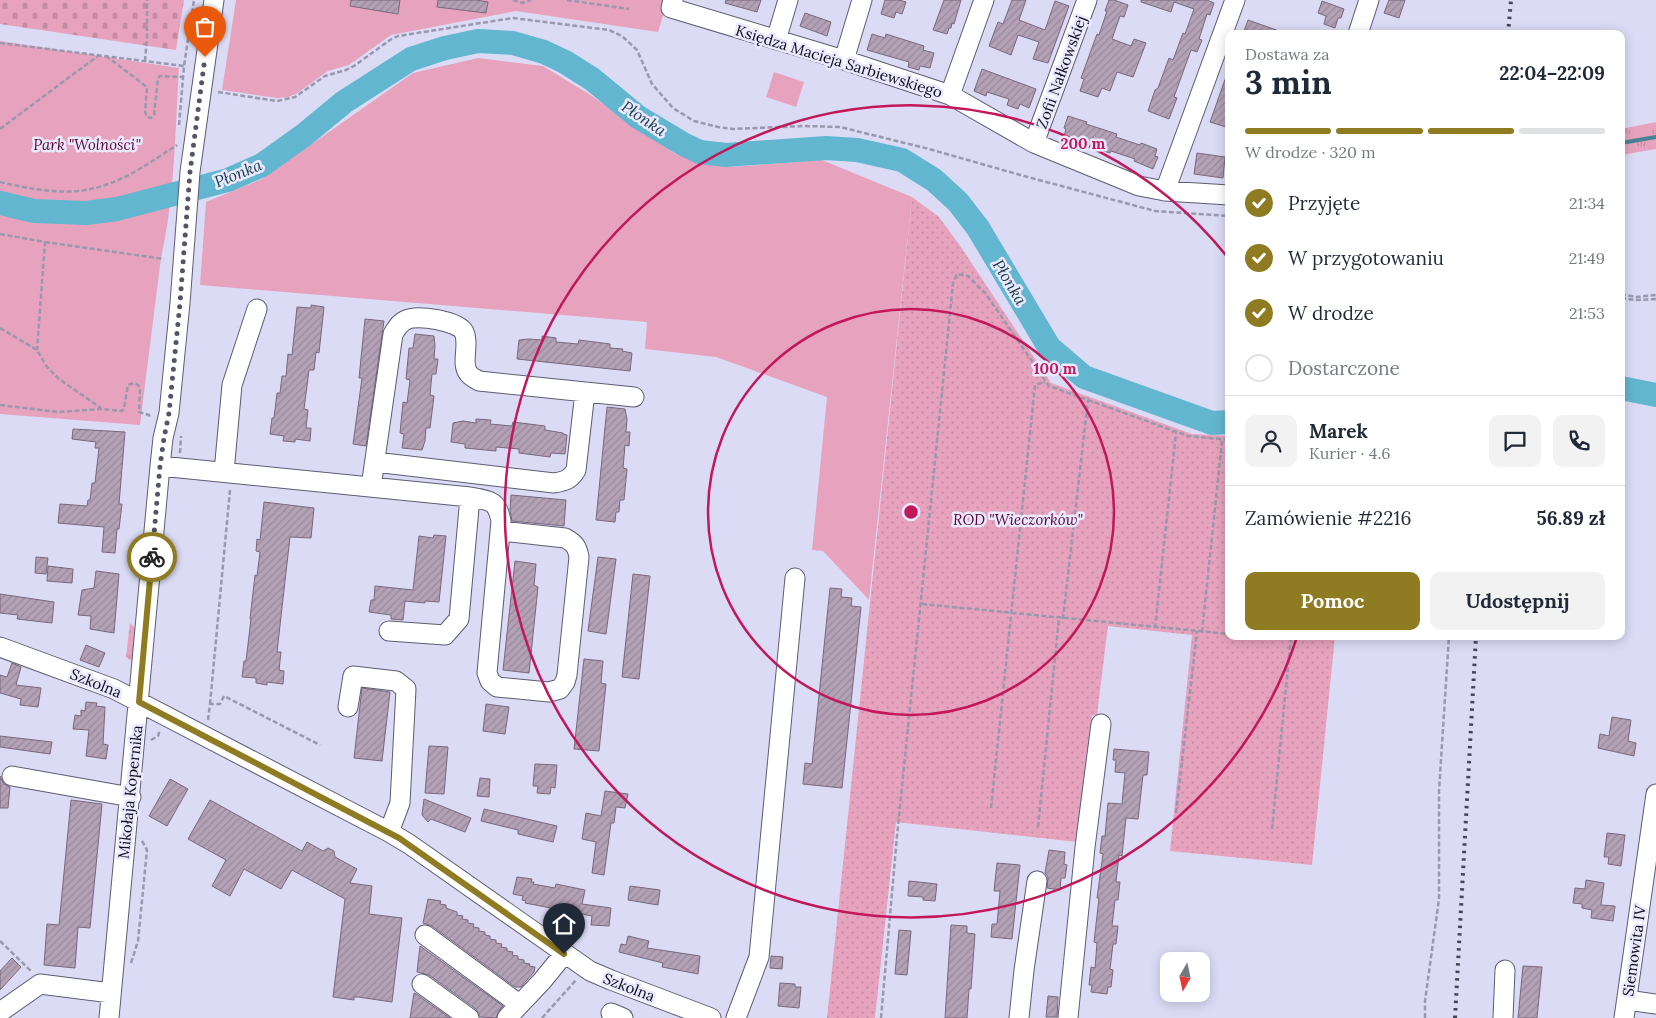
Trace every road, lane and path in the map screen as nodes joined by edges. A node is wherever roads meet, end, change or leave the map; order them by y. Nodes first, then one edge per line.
1 (147, 0) edge
2 (194, 0) edge
3 (214, 0) edge
4 (513, 0) edge
5 (531, 0) edge
6 (567, 0) edge
7 (599, 0) edge
8 (788, 0) edge
9 (862, 0) edge
10 (984, 0) edge
11 (1087, 0) edge
12 (1235, 0) edge
13 (1369, 0) edge
14 (598, 4) junction
15 (672, 4) edge
16 (629, 9) dead end
17 (1359, 30) edge
18 (776, 40) junction
19 (0, 43) edge
20 (99, 55) junction
21 (106, 56) junction
22 (844, 60) junction
23 (145, 61) junction
24 (184, 66) junction
25 (188, 74) dead end
26 (183, 77) junction
27 (217, 92) dead end
28 (950, 95) junction
29 (179, 126) dead end
30 (0, 129) edge
31 (1034, 143) junction
32 (177, 151) dead end
33 (0, 182) edge
34 (1165, 190) junction
35 (1225, 194) edge
36 (1225, 216) edge
37 (0, 234) edge
38 (45, 242) junction
39 (164, 259) dead end
40 (1625, 295) edge
41 (1656, 295) edge
42 (1625, 299) edge
43 (1656, 299) edge
44 (257, 309) dead end
45 (0, 328) edge
46 (37, 350) junction
47 (1045, 382) junction
48 (585, 392) junction
49 (634, 397) dead end
50 (1088, 400) junction
51 (0, 405) edge
52 (102, 409) junction
53 (149, 415) dead end
54 (182, 431) dead end
55 (1176, 432) junction
56 (1222, 441) junction
57 (1225, 441) edge
58 (375, 462) junction
59 (170, 467) junction
60 (224, 472) junction
61 (371, 487) junction
62 (230, 490) dead end
63 (470, 497) junction
64 (501, 531) junction
65 (795, 578) dead end
66 (922, 604) junction
67 (1012, 612) junction
68 (1059, 618) junction
69 (1063, 619) junction
70 (1155, 628) junction
71 (389, 631) dead end
72 (1197, 631) junction
73 (1202, 632) junction
74 (1225, 634) edge
75 (1290, 640) edge
76 (1449, 640) edge
77 (0, 647) edge
78 (139, 702) junction
79 (210, 704) junction
80 (348, 707) dead end
81 (163, 714) junction
82 (1100, 724) dead end
83 (207, 725) dead end
84 (150, 742) dead end
85 (320, 745) dead end
86 (12, 776) dead end
87 (1656, 794) edge
88 (131, 797) junction
89 (991, 808) dead end
90 (1176, 813) dead end
91 (1038, 826) dead end
92 (1272, 828) dead end
93 (389, 832) junction
94 (139, 833) dead end
95 (1652, 857) edge
96 (1037, 881) dead end
97 (425, 935) dead end
98 (0, 941) edge
99 (564, 954) junction
100 (130, 967) dead end
101 (1505, 970) dead end
102 (580, 976) dead end
103 (40, 984) junction
104 (422, 984) dead end
105 (111, 993) junction
106 (1656, 1004) edge
107 (1626, 1009) edge
108 (513, 1011) edge
109 (0, 1012) edge
110 (109, 1018) edge
111 (469, 1018) edge
112 (542, 1018) edge
113 (711, 1018) edge
114 (736, 1018) edge
115 (881, 1018) edge
116 (1019, 1018) edge
117 (1068, 1018) edge
118 (1425, 1018) edge
119 (1503, 1018) edge

1 - 23 path
2 - 24 path
3 - 59 street, Mikołaja Kopernika
4 - 5 path
6 - 14 path
7 - 14 path
8 - 18 street
9 - 22 street
10 - 28 street
11 - 31 street, Zofii Nałkowskiej
12 - 34 street
13 - 17 street
14 - 16 path
15 - 18 street, Księdza Macieja Sarbiewskiego
18 - 22 street, Księdza Macieja Sarbiewskiego
19 - 20 path
20 - 21 path
20 - 30 path
21 - 23 path
21 - 26 path
22 - 28 street, Księdza Macieja Sarbiewskiego
23 - 24 path
24 - 26 path
25 - 26 path
26 - 29 path
27 - 36 path
28 - 31 street, Księdza Macieja Sarbiewskiego
31 - 34 street, Księdza Macieja Sarbiewskiego
32 - 33 path
34 - 35 street, Księdza Macieja Sarbiewskiego
37 - 38 path
38 - 39 path
38 - 46 path
40 - 41 path
42 - 43 path
44 - 60 street
45 - 46 path
46 - 52 path
47 - 50 path
47 - 66 path
47 - 67 path
48 - 49 street
48 - 58 street
48 - 58 street
50 - 55 path
50 - 69 path
51 - 52 path
52 - 53 path
54 - 59 path
55 - 56 path
55 - 70 path
56 - 57 path
56 - 73 path
58 - 61 street
59 - 60 street
59 - 78 street, Mikołaja Kopernika
60 - 61 street
61 - 63 street
62 - 79 path
63 - 64 street
63 - 71 street
64 - 64 street
65 - 114 street
66 - 67 path
66 - 115 path
67 - 68 path
67 - 89 path
68 - 69 path
68 - 91 path
69 - 70 path
70 - 72 path
72 - 73 path
72 - 90 path
73 - 74 path
75 - 92 path
76 - 118 path
77 - 78 street, Szkolna
78 - 81 street, Szkolna
78 - 88 street, Mikołaja Kopernika
79 - 83 path
79 - 85 path
80 - 93 street
81 - 84 path
81 - 93 street, Szkolna
82 - 117 street
86 - 88 street
87 - 95 street, Siemowita IV
88 - 105 street, Mikołaja Kopernika
93 - 99 street, Szkolna
94 - 100 path
95 - 107 street, Siemowita IV
96 - 116 street
97 - 108 street
98 - 103 path
99 - 108 street
99 - 113 street, Szkolna
101 - 119 street
102 - 112 path
103 - 105 street
103 - 109 street
104 - 111 street
105 - 110 street, Mikołaja Kopernika
106 - 107 street

